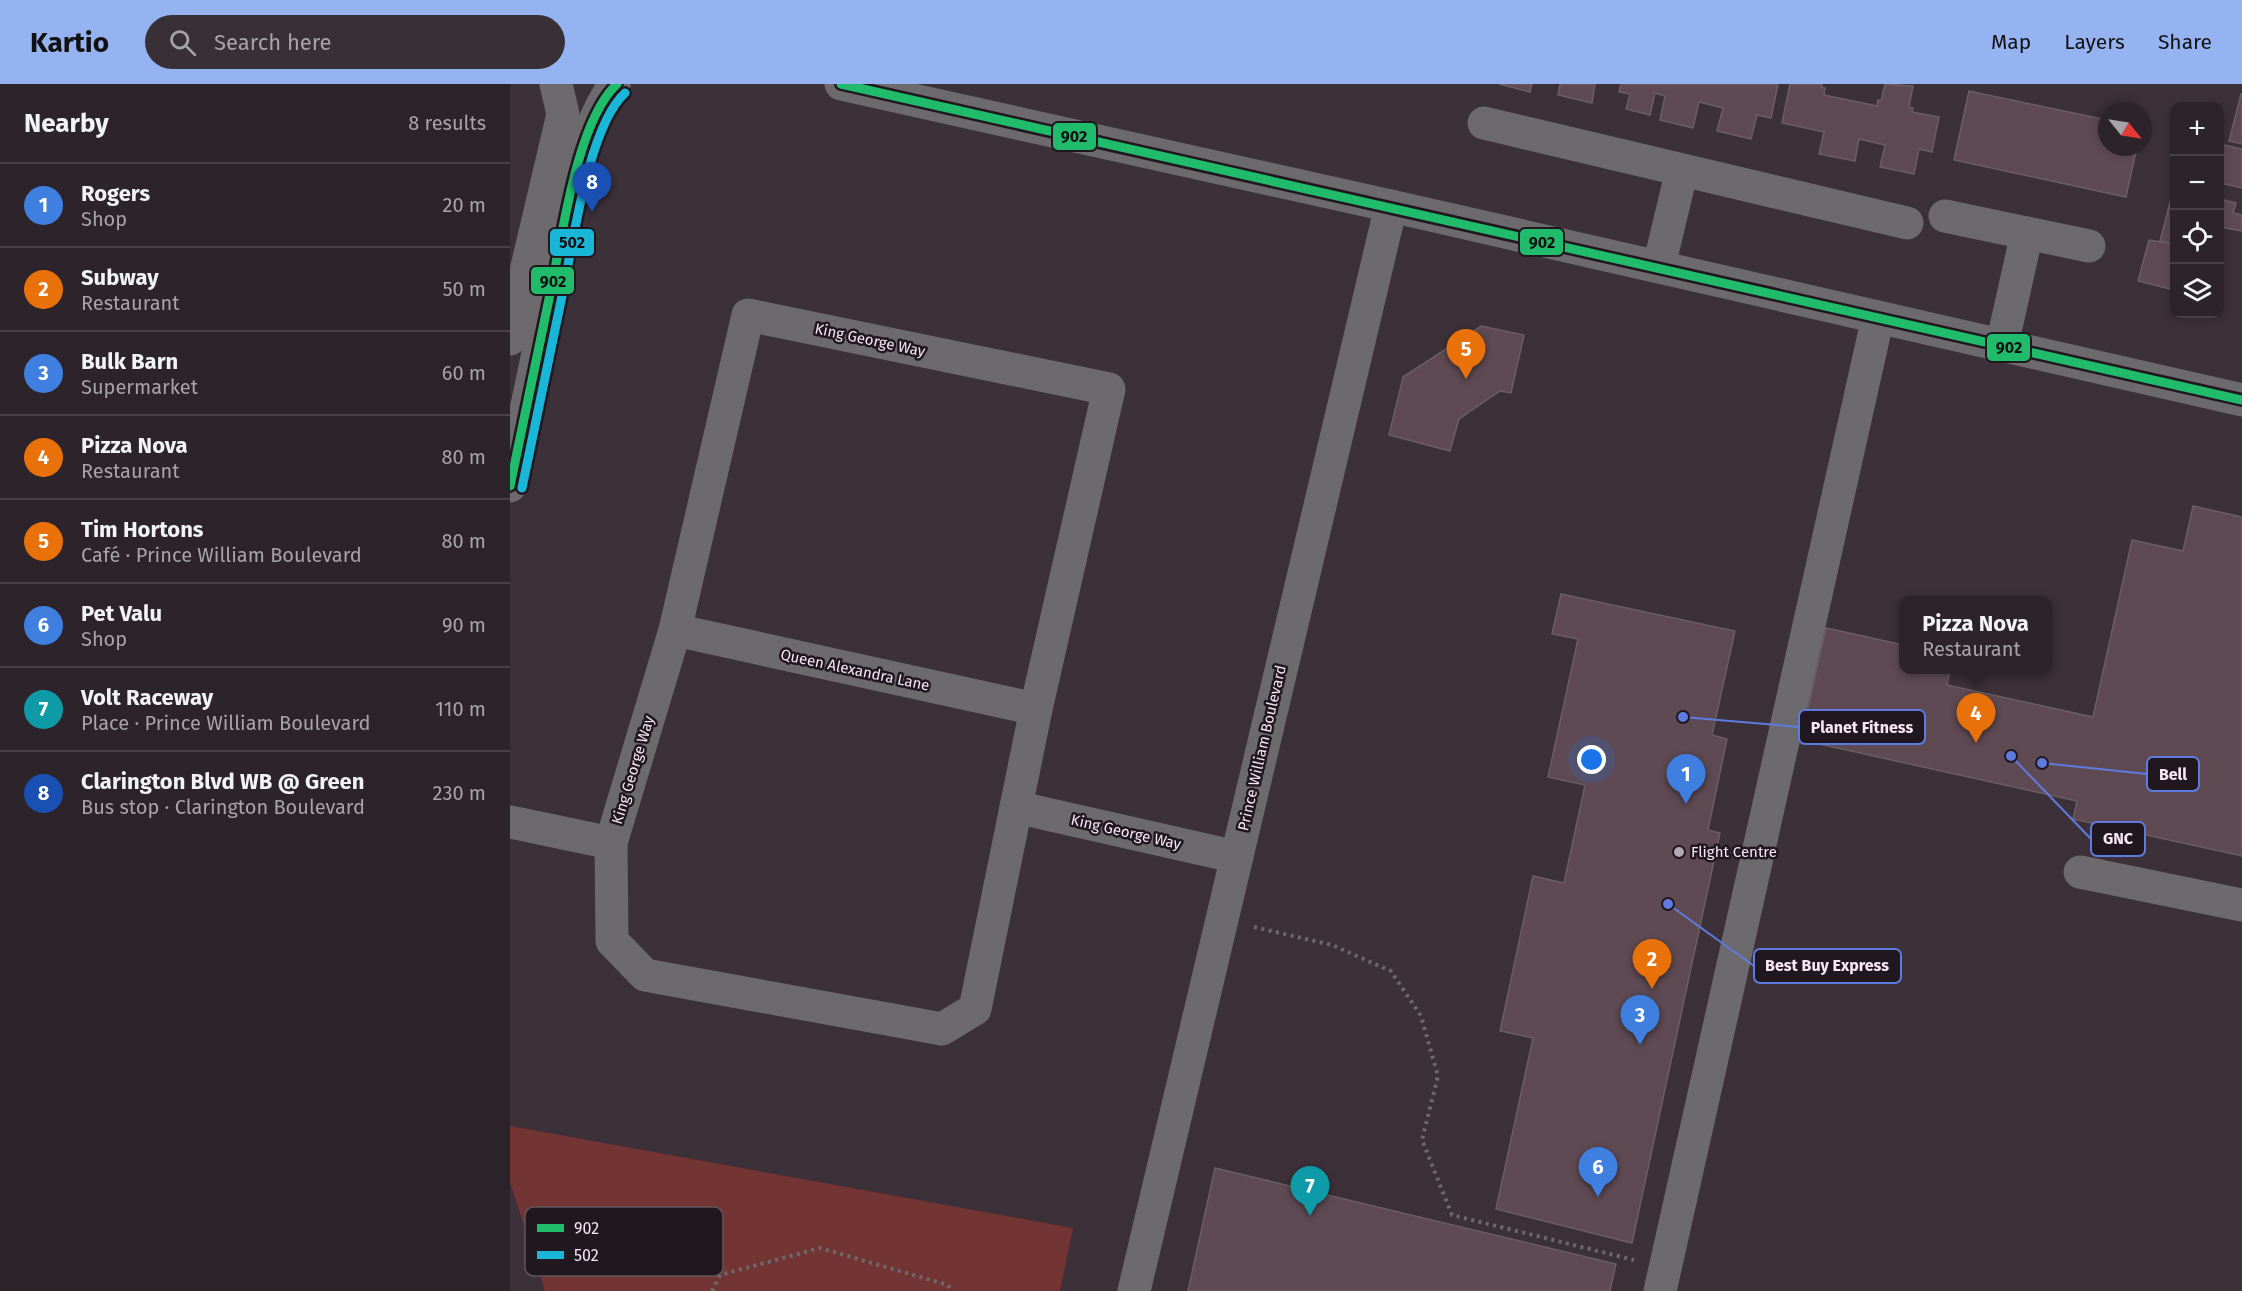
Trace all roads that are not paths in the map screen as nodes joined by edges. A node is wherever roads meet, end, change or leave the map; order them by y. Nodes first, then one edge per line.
1 (556, 84) edge
2 (569, 84) edge
3 (841, 84) edge
4 (615, 85) edge
5 (1484, 123) dead end
6 (1682, 170) junction
7 (1391, 206) junction
8 (1945, 216) dead end
9 (1907, 223) dead end
10 (2027, 233) junction
11 (2090, 246) dead end
12 (1659, 266) junction
13 (1878, 317) junction
14 (510, 339) edge
15 (2002, 345) junction
16 (2242, 400) edge
17 (514, 443) edge
18 (510, 486) edge
19 (675, 630) junction
20 (1036, 709) junction
21 (1016, 807) junction
22 (510, 822) edge
23 (611, 843) junction
24 (1237, 857) junction
25 (2080, 872) dead end
26 (2242, 905) edge
27 (1663, 1280) edge
28 (1134, 1291) edge

1 - 14 street
2 - 4 street
3 - 7 street
4 - 17 street
5 - 6 street
6 - 9 street
6 - 12 street
7 - 12 street
7 - 24 street, Prince William Boulevard
8 - 10 street
10 - 11 street
10 - 15 street
12 - 13 street
13 - 15 street
13 - 27 street
15 - 16 street
17 - 18 street
19 - 20 street, Queen Alexandra Lane
19 - 20 street, King George Way
19 - 23 street, King George Way
20 - 21 street, King George Way
21 - 23 street, King George Way
21 - 24 street, King George Way
22 - 23 street, King George Way
24 - 28 street, Prince William Boulevard
25 - 26 street

